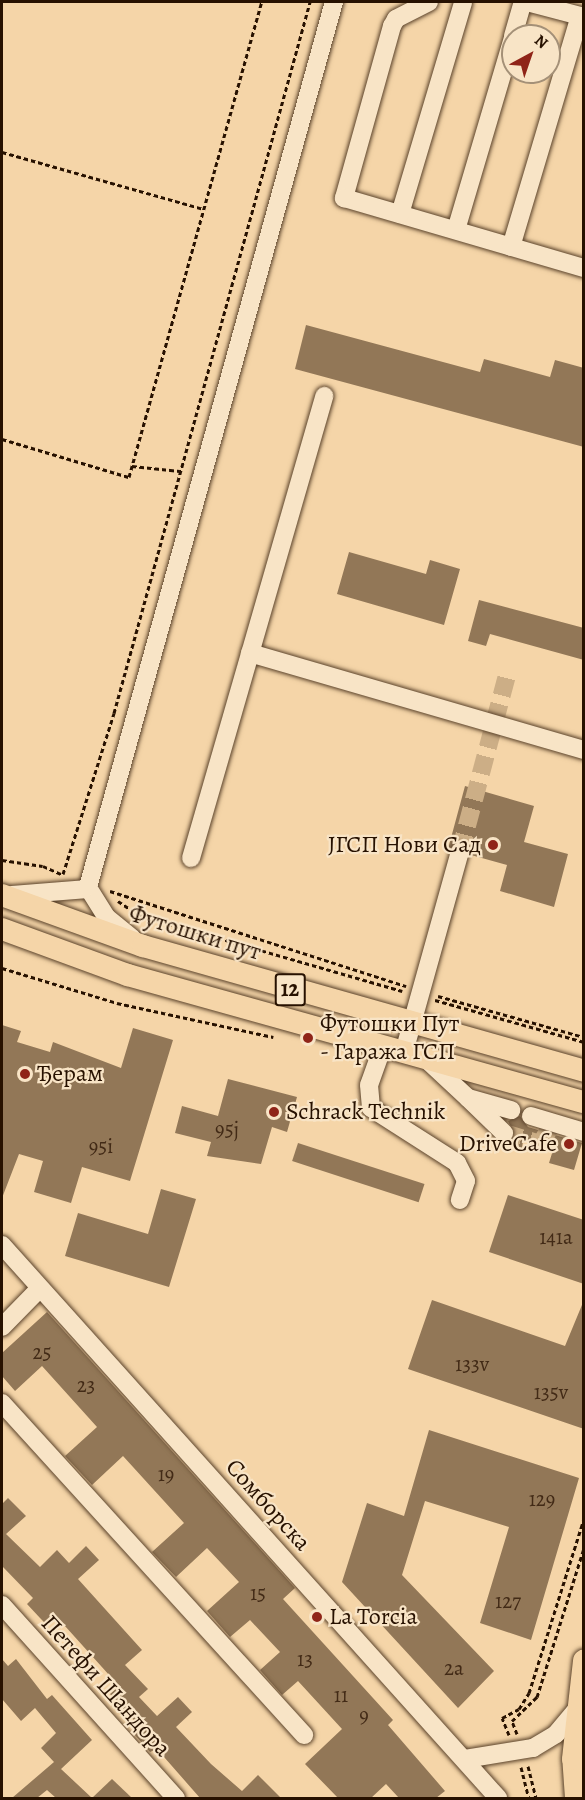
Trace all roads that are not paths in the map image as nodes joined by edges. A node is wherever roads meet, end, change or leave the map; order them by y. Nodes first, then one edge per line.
1 (334, 2) edge
2 (429, 2) edge
3 (463, 2) edge
4 (525, 2) edge
5 (582, 17) edge
6 (517, 24) edge
7 (501, 77) edge
8 (400, 214) junction
9 (456, 230) junction
10 (511, 247) junction
11 (584, 268) edge
12 (324, 396) dead end
13 (250, 653) junction
14 (584, 750) edge
15 (460, 852) tunnel mouth
16 (191, 858) dead end
17 (94, 889) junction
18 (2, 895) edge
19 (2, 929) edge
20 (143, 946) junction
21 (412, 1023) junction
22 (393, 1049) junction
23 (427, 1060) junction
24 (584, 1071) edge
25 (468, 1098) junction
26 (584, 1102) edge
27 (510, 1110) dead end
28 (531, 1116) dead end
29 (584, 1132) edge
30 (504, 1133) tunnel mouth
31 (460, 1200) dead end
32 (2, 1245) edge
33 (40, 1288) junction
34 (2, 1327) edge
35 (2, 1402) edge
36 (2, 1605) edge
37 (584, 1661) edge
38 (576, 1710) junction
39 (304, 1735) dead end
40 (465, 1759) junction
41 (176, 1798) edge
42 (498, 1798) edge
43 (576, 1798) edge

1 - 17 street
2 - 8 street
3 - 8 street
4 - 5 street
4 - 6 street
5 - 10 street
7 - 9 street
8 - 9 street
9 - 10 street
10 - 11 street
12 - 13 street
13 - 14 street
13 - 16 street
15 - 21 street
17 - 18 street
17 - 20 street
18 - 20 main road, Футошки пут / 12
19 - 22 main road, 12
20 - 21 main road, Футошки пут / 12
21 - 22 street
21 - 24 main road, Футошки пут / 12
22 - 23 main road, 12
22 - 31 street
23 - 25 street
23 - 26 main road, 12
25 - 27 street
25 - 30 street
28 - 29 street
32 - 33 street, Сомборска
33 - 34 street
33 - 40 street, Сомборска
35 - 39 street
36 - 41 street, Петефи Шандора
37 - 38 main road
38 - 40 street
38 - 43 main road
40 - 42 street, Сомборска

